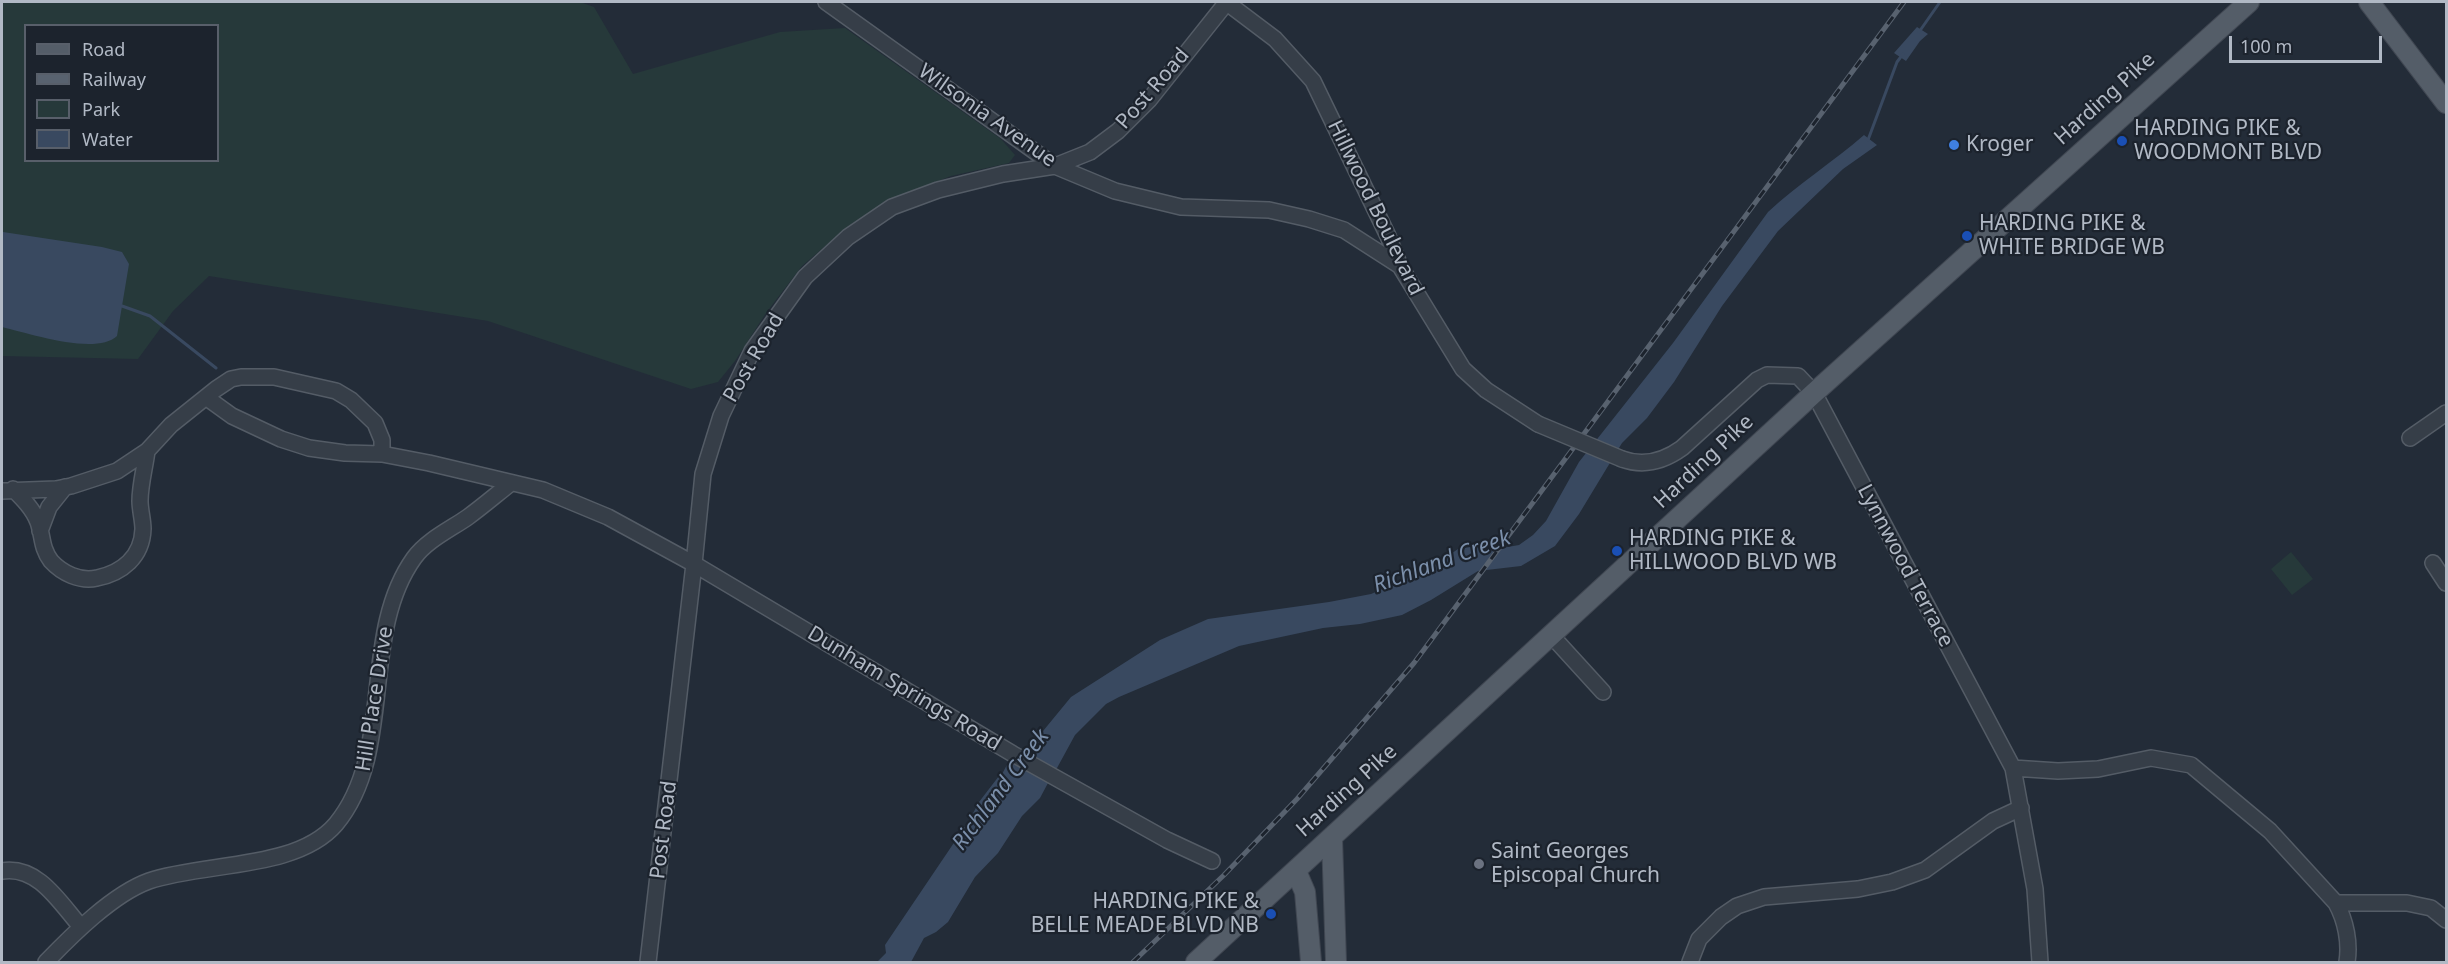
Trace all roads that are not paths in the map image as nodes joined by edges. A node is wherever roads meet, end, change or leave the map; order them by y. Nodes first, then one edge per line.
1 (826, 2) edge
2 (1226, 2) edge
3 (2249, 2) edge
4 (2369, 2) edge
5 (2446, 103) edge
6 (1055, 166) junction
7 (1400, 266) junction
8 (1814, 393) junction
9 (207, 398) junction
10 (2446, 413) edge
11 (2410, 438) dead end
12 (147, 451) junction
13 (382, 454) junction
14 (1622, 459) joint
15 (117, 471) junction
16 (511, 483) junction
17 (65, 487) junction
18 (7, 490) edge
19 (141, 490) junction
20 (40, 531) junction
21 (2433, 563) dead end
22 (694, 564) junction
23 (2446, 583) edge
24 (1551, 635) junction
25 (1603, 692) dead end
26 (2013, 768) junction
27 (2021, 808) junction
28 (1332, 838) junction
29 (1212, 861) dead end
30 (2, 871) edge
31 (1296, 871) junction
32 (2336, 903) junction
33 (2446, 920) edge
34 (81, 927) junction
35 (46, 963) edge
36 (648, 963) edge
37 (1196, 963) edge
38 (1311, 963) edge
39 (1336, 963) edge
40 (1690, 963) edge
41 (2040, 963) edge
42 (2346, 963) edge

1 - 6 street, Wilsonia Avenue
2 - 6 street, Post Road
2 - 7 street, Hillwood Boulevard
3 - 8 main road, Harding Pike
4 - 5 main road
6 - 7 street, Wilsonia Avenue
6 - 22 street, Post Road
7 - 14 street, Hillwood Boulevard, bridge
8 - 14 street, Lynnwood Terrace
8 - 24 main road, Harding Pike
8 - 26 street, Lynnwood Terrace
9 - 12 street
9 - 13 street, Dunham Springs Road
9 - 13 street
10 - 11 street
12 - 15 street
12 - 19 street
13 - 16 street, Dunham Springs Road
15 - 17 street
15 - 19 street
16 - 22 street, Dunham Springs Road
16 - 34 street, Hill Place Drive
17 - 18 street
17 - 20 street
18 - 20 street
19 - 20 street
21 - 23 street
22 - 29 street, Dunham Springs Road
22 - 36 street, Post Road
24 - 25 street
24 - 28 main road, Harding Pike
26 - 27 street, Lynnwood Terrace
26 - 32 street
27 - 40 street
27 - 41 street, Lynnwood Terrace
28 - 31 main road, Harding Pike
28 - 39 main road
30 - 34 street
31 - 37 main road, Harding Pike
31 - 38 main road
32 - 33 street
32 - 42 street
34 - 35 street, Hill Place Drive

